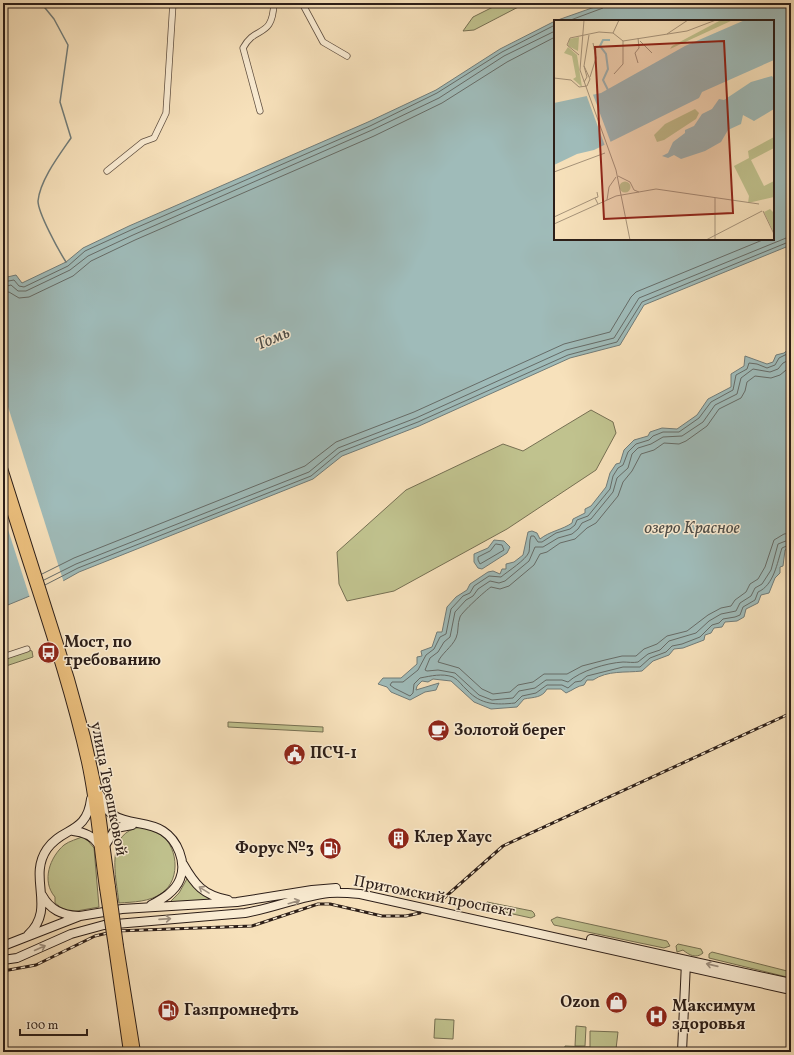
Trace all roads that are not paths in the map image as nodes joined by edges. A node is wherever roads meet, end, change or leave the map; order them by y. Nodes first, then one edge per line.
1 (173, 3) edge
2 (274, 3) edge
3 (302, 3) edge
4 (347, 56) dead end
5 (3, 60) edge
6 (3, 77) edge
7 (260, 111) dead end
8 (107, 171) dead end
9 (3, 468) edge
10 (3, 486) edge
11 (50, 627) junction
12 (27, 649) dead end
13 (3, 657) edge
14 (95, 791) junction
15 (145, 825) junction
16 (73, 830) junction
17 (102, 844) junction
18 (182, 863) junction
19 (42, 895) junction
20 (266, 897) junction
21 (236, 902) junction
22 (148, 906) junction
23 (266, 910) junction
24 (80, 916) junction
25 (25, 938) junction
26 (15, 942) junction
27 (3, 946) edge
28 (116, 947) junction
29 (17, 958) junction
30 (3, 960) edge
31 (686, 963) junction
32 (791, 983) edge
33 (791, 990) edge
34 (128, 1052) edge
35 (136, 1052) edge
36 (682, 1052) edge

1 - 8 street
2 - 7 street
3 - 4 street
5 - 6 street
9 - 11 main road, улица Терешковой
10 - 11 main road, улица Терешковой
11 - 14 main road, улица Терешковой
12 - 13 street
14 - 15 main road
14 - 16 main road
14 - 17 main road, улица Терешковой
15 - 17 main road
15 - 18 main road
16 - 17 main road
16 - 19 main road
17 - 28 main road, улица Терешковой, bridge
21 -> 18 main road
18 - 22 main road
19 - 24 main road
19 - 25 main road
20 - 21 main road, Притомский проспект
20 - 23 main road
20 - 31 main road, Притомский проспект
21 - 22 main road, Притомский проспект
22 - 24 main road, Притомский проспект
29 -> 23 main road, Притомский проспект
23 -> 31 main road, Притомский проспект
24 - 25 main road, Притомский проспект
25 - 26 main road, Притомский проспект
26 - 27 main road, Притомский проспект
26 - 29 main road
28 - 34 main road, улица Терешковой
28 - 35 main road, улица Терешковой
29 - 30 main road, Притомский проспект
32 -> 31 main road, Притомский проспект
31 - 33 main road, Притомский проспект
31 - 36 main road

